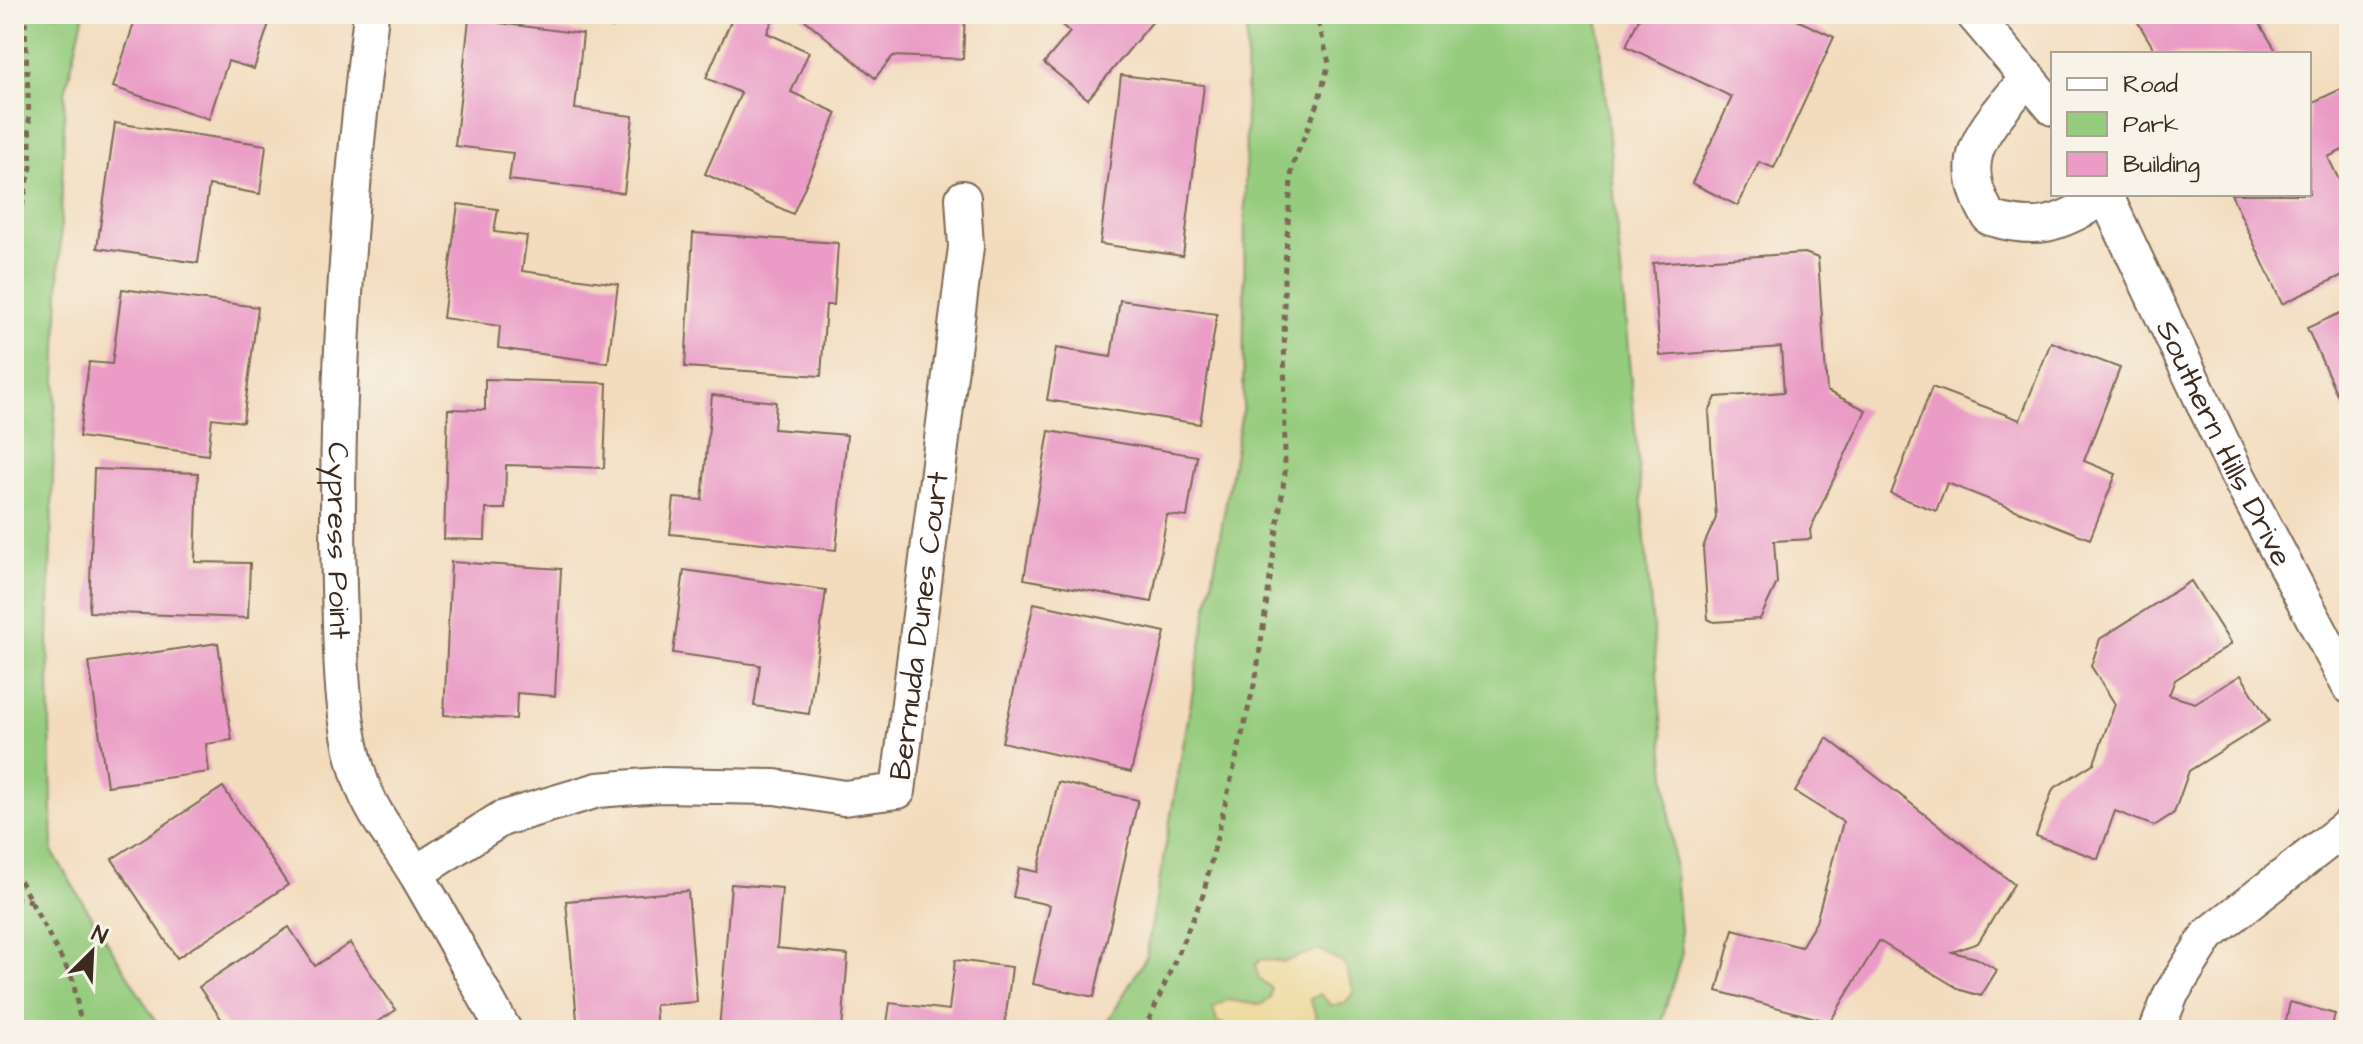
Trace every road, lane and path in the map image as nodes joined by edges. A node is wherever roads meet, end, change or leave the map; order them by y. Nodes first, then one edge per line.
1 (29, 14) edge
2 (371, 14) edge
3 (1316, 14) edge
4 (1973, 14) edge
5 (2028, 77) junction
6 (2051, 106) edge
7 (2105, 196) edge
8 (963, 198) dead end
9 (14, 241) edge
10 (2349, 686) edge
11 (2349, 825) edge
12 (14, 870) edge
13 (416, 873) junction
14 (14, 898) edge
15 (33, 901) junction
16 (82, 1030) edge
17 (504, 1030) edge
18 (1142, 1030) edge
19 (2157, 1030) edge

1 - 9 path
2 - 13 street, Cypress Point
3 - 18 path
4 - 5 street
5 - 6 street
5 - 7 street, Southern Hills Drive
7 - 10 street, Southern Hills Drive
8 - 13 street, Bermuda Dunes Court
11 - 19 street
12 - 15 path
13 - 17 street, Cypress Point
14 - 15 path
15 - 16 path

